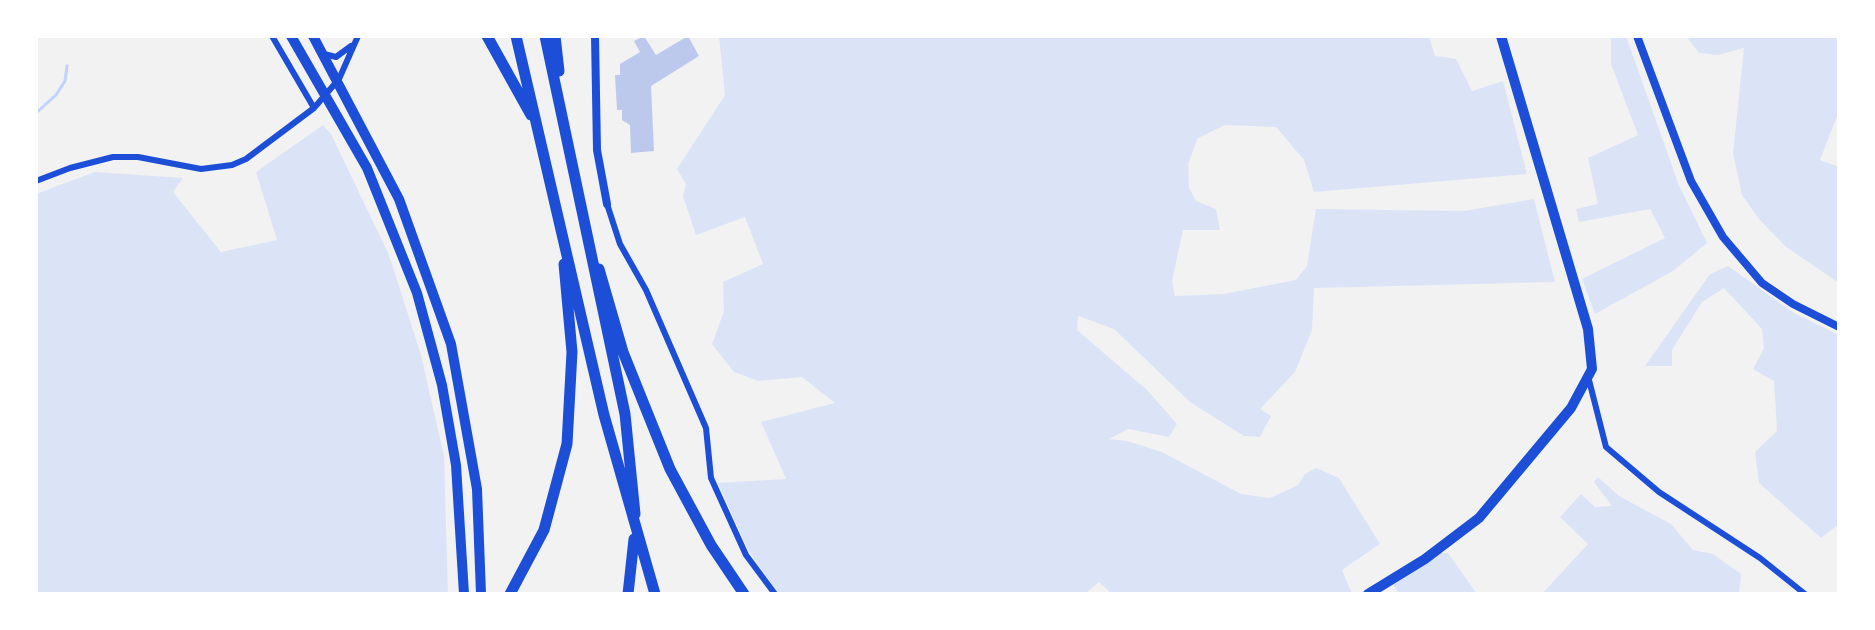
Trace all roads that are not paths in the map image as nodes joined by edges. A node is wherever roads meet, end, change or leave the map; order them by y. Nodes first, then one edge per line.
1 (272, 36) edge
2 (291, 36) edge
3 (313, 36) edge
4 (487, 36) edge
5 (516, 36) edge
6 (545, 36) edge
7 (555, 36) edge
8 (595, 36) edge
9 (1501, 36) edge
10 (1637, 36) edge
11 (357, 38) edge
12 (324, 54) junction
13 (339, 79) junction
14 (326, 94) junction
15 (314, 108) junction
16 (562, 122) junction
17 (546, 157) junction
18 (36, 181) edge
19 (576, 192) junction
20 (607, 204) joint
21 (558, 216) junction
22 (1839, 327) edge
23 (1589, 380) junction
24 (464, 594) edge
25 (481, 594) edge
26 (510, 594) edge
27 (628, 594) edge
28 (655, 594) edge
29 (744, 594) edge
30 (775, 594) edge
31 (1368, 594) edge
32 (1805, 594) edge

1 - 15 street
2 - 14 main road
3 - 12 main road
4 - 17 highway
5 - 17 highway
6 - 16 highway
7 - 16 highway
8 - 20 street
9 - 23 main road
10 - 22 street
11 - 12 street
11 - 13 street
12 - 13 main road
13 - 14 street
13 - 25 main road
14 - 15 street
14 - 24 main road
15 - 18 street
16 - 19 highway
17 - 21 highway
19 - 27 highway
19 - 29 highway
20 - 30 street
21 - 26 highway
21 - 28 highway
23 - 31 main road
23 - 32 street

